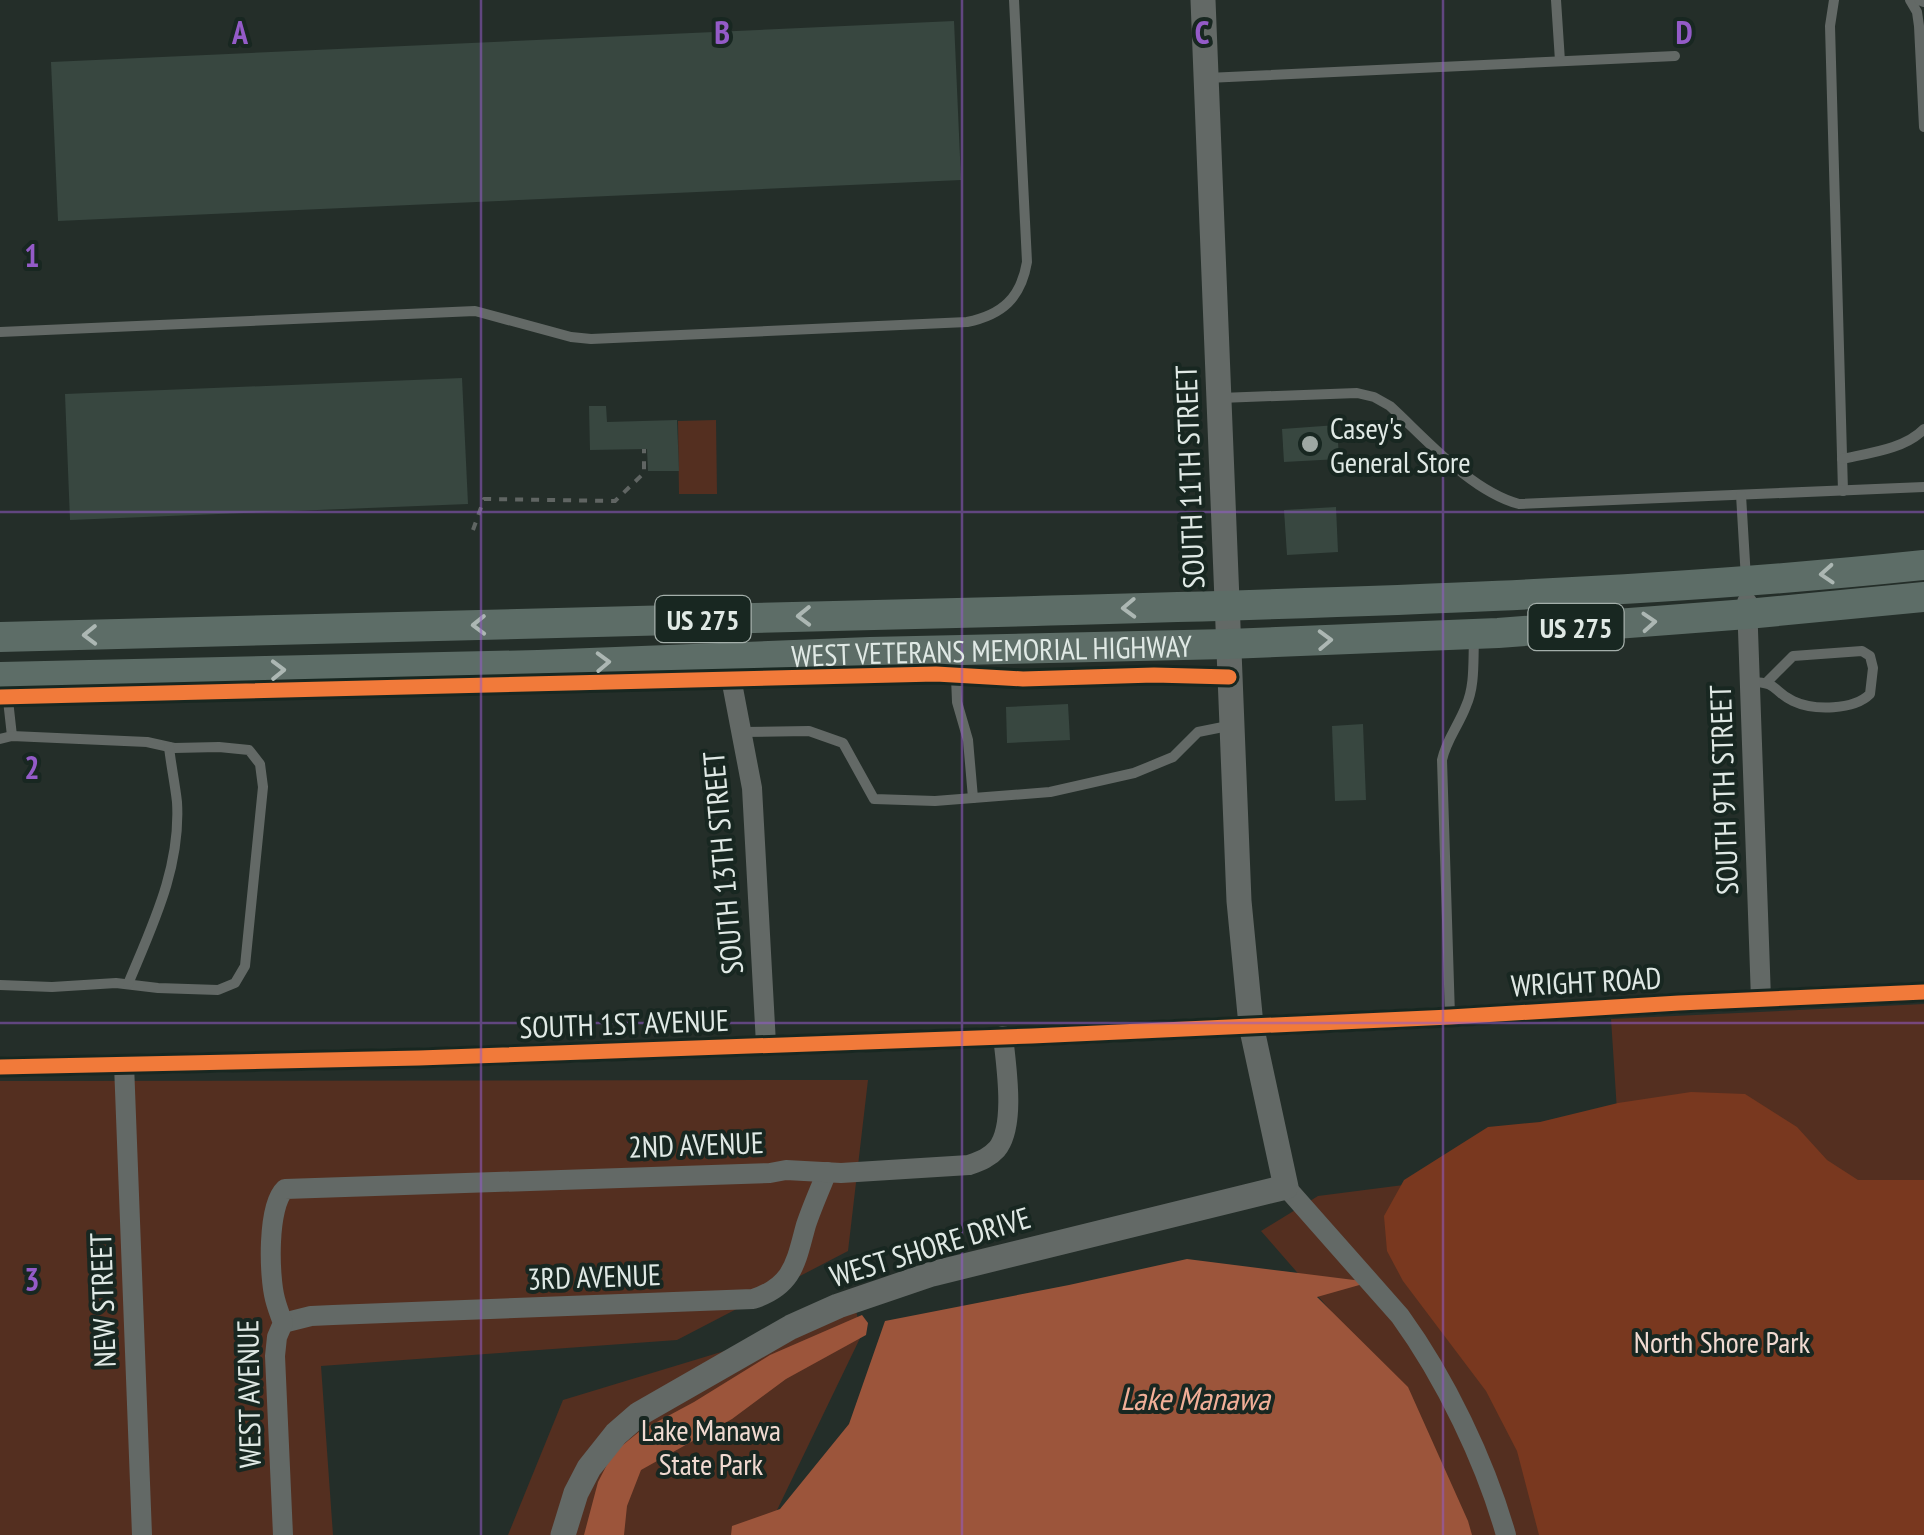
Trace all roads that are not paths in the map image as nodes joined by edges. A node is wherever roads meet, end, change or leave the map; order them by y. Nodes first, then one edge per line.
1 (1014, 0) edge
2 (1202, 0) edge
3 (1556, 0) edge
4 (1834, 0) edge
5 (1910, 0) edge
6 (1675, 56) dead end
7 (1560, 61) junction
8 (1206, 78) junction
9 (1924, 127) edge
10 (0, 332) edge
11 (1219, 398) junction
12 (1924, 429) edge
13 (1842, 459) junction
14 (1924, 487) edge
15 (1843, 491) junction
16 (1741, 496) junction
17 (1924, 565) edge
18 (1746, 580) junction
19 (1924, 597) edge
20 (1226, 606) junction
21 (1748, 614) junction
22 (728, 618) junction
23 (1475, 634) junction
24 (0, 637) edge
25 (1228, 644) junction
26 (955, 651) junction
27 (729, 657) junction
28 (3, 676) edge
29 (1758, 682) junction
30 (1231, 725) junction
31 (741, 732) junction
32 (6, 737) edge
33 (169, 747) junction
34 (973, 798) junction
35 (0, 984) edge
36 (128, 984) junction
37 (1924, 992) edge
38 (1760, 999) junction
39 (1450, 1017) junction
40 (1250, 1024) junction
41 (1003, 1036) junction
42 (766, 1044) junction
43 (124, 1064) junction
44 (0, 1067) edge
45 (828, 1172) junction
46 (1286, 1187) junction
47 (280, 1193) joint
48 (283, 1322) junction
49 (142, 1535) edge
50 (283, 1535) edge
51 (563, 1535) edge
52 (1506, 1535) edge

1 - 10 lane
2 - 8 street, SOUTH 11TH STREET
3 - 7 lane
4 - 13 lane
5 - 9 lane
6 - 7 lane
7 - 8 lane
8 - 11 street, SOUTH 11TH STREET
11 - 16 lane
11 - 20 street, SOUTH 11TH STREET
12 - 13 lane
13 - 15 lane
14 - 15 lane
15 - 16 lane
16 - 18 lane
17 -> 18 main road, WEST VETERANS MEMORIAL HIGHWAY / US 275
18 - 20 main road, WEST VETERANS MEMORIAL HIGHWAY / US 275
18 - 21 street, SOUTH 9TH STREET
19 - 21 main road, WEST VETERANS MEMORIAL HIGHWAY / US 275
20 -> 22 main road, WEST VETERANS MEMORIAL HIGHWAY / US 275
20 - 25 street, SOUTH 11TH STREET
23 -> 21 main road, WEST VETERANS MEMORIAL HIGHWAY / US 275
21 - 29 street, SOUTH 9TH STREET
22 -> 24 main road, WEST VETERANS MEMORIAL HIGHWAY / US 275
22 - 27 street, SOUTH 13TH STREET
25 -> 23 main road, WEST VETERANS MEMORIAL HIGHWAY / US 275
23 - 39 lane
25 - 26 main road, WEST VETERANS MEMORIAL HIGHWAY / US 275
25 - 30 street, SOUTH 11TH STREET
26 - 27 main road, WEST VETERANS MEMORIAL HIGHWAY / US 275
26 - 34 lane
28 -> 27 main road, WEST VETERANS MEMORIAL HIGHWAY / US 275
27 - 31 street, SOUTH 13TH STREET
28 - 32 lane
29 - 29 lane
29 - 38 street, SOUTH 9TH STREET
30 - 34 lane
30 - 40 street, SOUTH 11TH STREET
31 - 34 lane
31 - 42 street, SOUTH 13TH STREET
32 - 33 lane
33 - 36 lane
33 - 36 lane
35 - 36 lane
37 - 38 street, WRIGHT ROAD
38 - 39 street, WRIGHT ROAD
39 - 40 street, WRIGHT ROAD
40 - 41 street, SOUTH 1ST AVENUE
40 - 46 street, SOUTH 11TH STREET
41 - 42 street, SOUTH 1ST AVENUE
41 - 45 street, 2ND AVENUE
42 - 43 street, SOUTH 1ST AVENUE
43 - 44 street, SOUTH 1ST AVENUE
43 - 49 street, NEW STREET
45 - 47 street, 2ND AVENUE
45 - 48 street, 3RD AVENUE
46 - 51 street, WEST SHORE DRIVE
46 - 52 street
47 - 48 street, WEST AVENUE
48 - 50 street, WEST AVENUE

